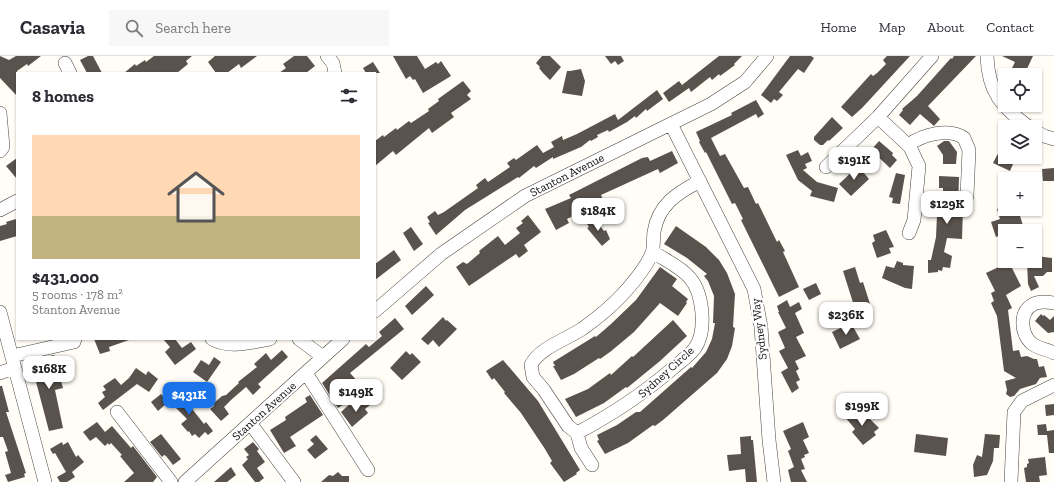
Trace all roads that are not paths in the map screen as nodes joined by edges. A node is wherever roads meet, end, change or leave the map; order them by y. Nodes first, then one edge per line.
1 (767, 56) edge
2 (932, 56) edge
3 (987, 56) edge
4 (0, 113) edge
5 (878, 117) junction
6 (1021, 120) edge
7 (671, 124) junction
8 (1042, 135) edge
9 (1054, 139) edge
10 (908, 145) junction
11 (0, 151) edge
12 (826, 167) dead end
13 (700, 181) junction
14 (967, 196) dead end
15 (16, 202) edge
16 (0, 210) edge
17 (909, 233) dead end
18 (653, 252) junction
19 (1054, 303) edge
20 (376, 310) edge
21 (0, 312) edge
22 (75, 340) edge
23 (214, 340) edge
24 (264, 340) edge
25 (300, 340) edge
26 (342, 340) edge
27 (1054, 353) edge
28 (323, 357) junction
29 (13, 362) junction
30 (0, 373) edge
31 (306, 374) junction
32 (1054, 385) edge
33 (117, 412) dead end
34 (250, 423) junction
35 (577, 433) junction
36 (592, 465) dead end
37 (368, 470) dead end
38 (45, 482) edge
39 (171, 482) edge
40 (185, 482) edge
41 (294, 482) edge
42 (774, 482) edge
43 (1009, 482) edge

1 - 7 street, Stanton Avenue
2 - 5 street
3 - 6 street
4 - 11 street
5 - 10 street
5 - 12 street
7 - 13 street, Sydney Way
7 - 20 street, Stanton Avenue
8 - 9 street
10 - 14 street
10 - 17 street
13 - 18 street
13 - 42 street, Sydney Way
15 - 16 street
18 - 35 street
18 - 35 street, Sydney Circle
19 - 27 street
21 - 29 street
22 - 29 street
23 - 24 street
25 - 28 street
26 - 28 street, Stanton Avenue
28 - 31 street, Stanton Avenue
29 - 30 street
29 - 38 street
31 - 34 street, Stanton Avenue
31 - 37 street
32 - 43 street
33 - 39 street
34 - 40 street, Stanton Avenue
34 - 41 street
35 - 36 street

